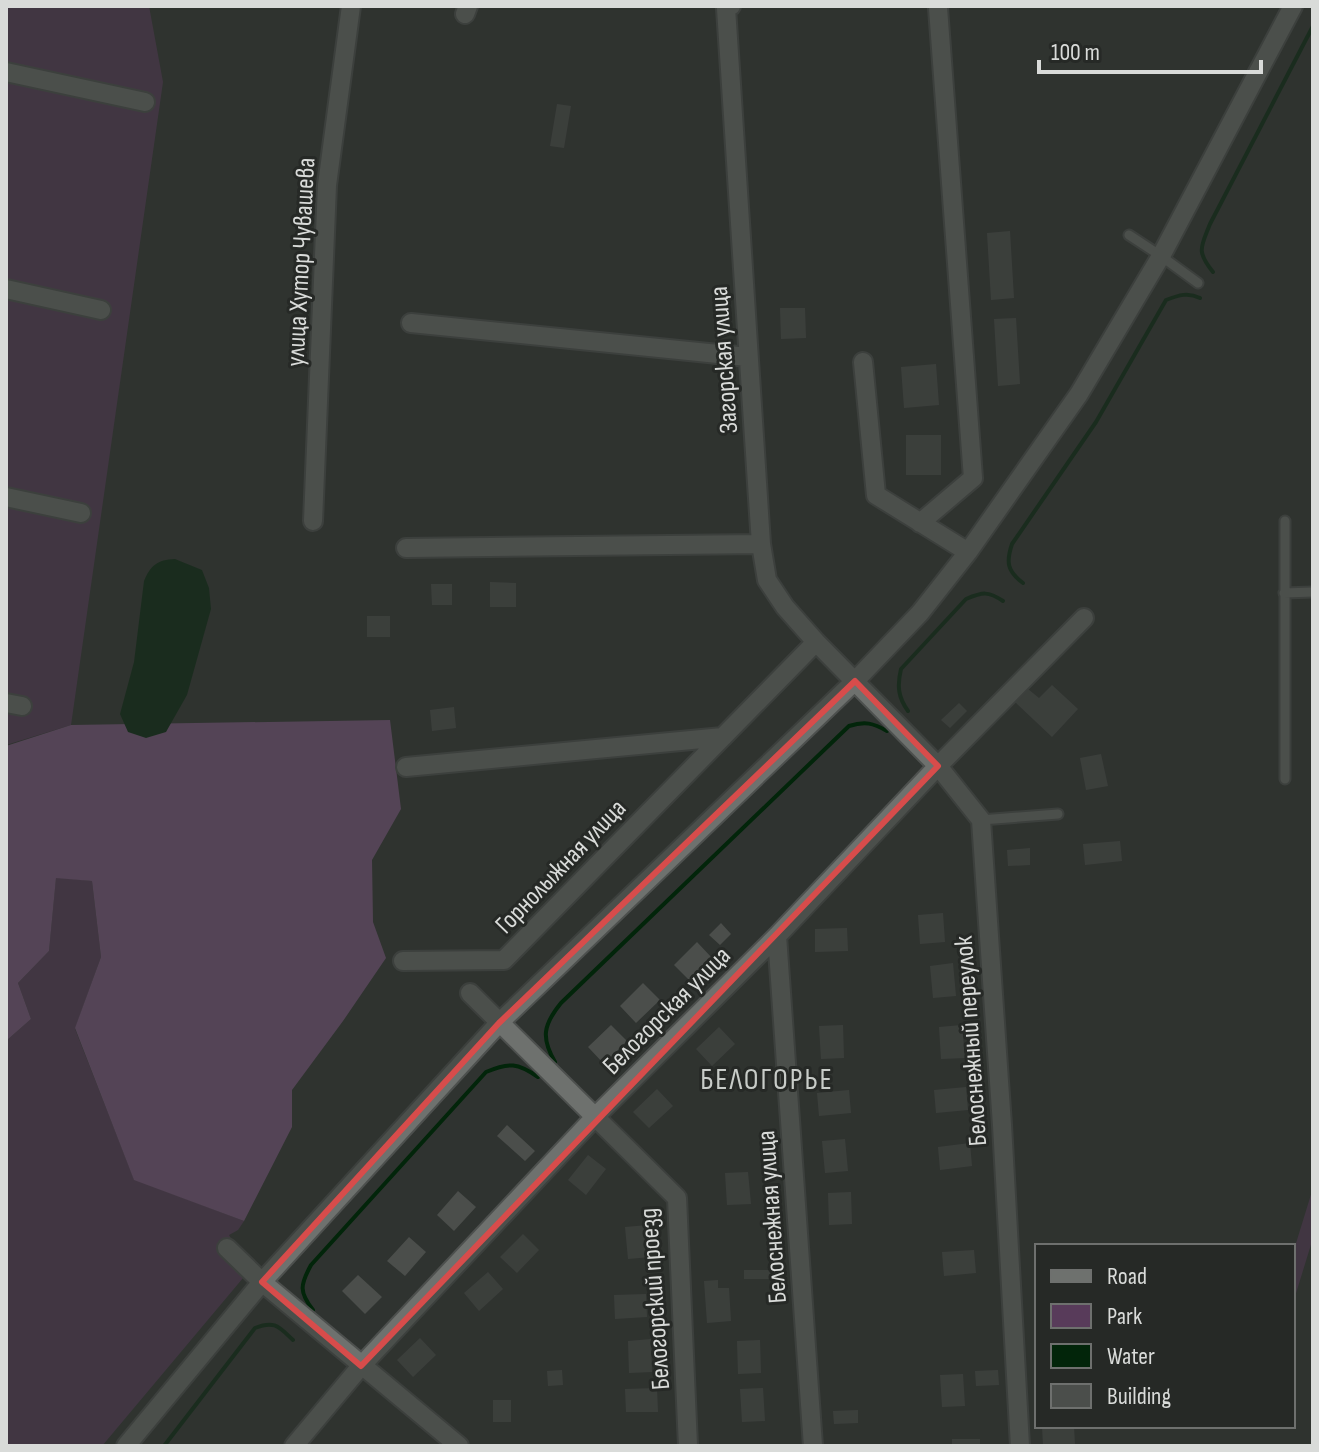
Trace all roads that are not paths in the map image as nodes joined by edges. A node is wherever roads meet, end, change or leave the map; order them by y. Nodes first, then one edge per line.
1 (351, 6) edge
2 (731, 6) edge
3 (1293, 6) edge
4 (934, 7) edge
5 (6, 72) edge
6 (145, 102) dead end
7 (1129, 235) dead end
8 (1161, 256) junction
9 (1198, 283) dead end
10 (6, 289) edge
11 (101, 310) dead end
12 (411, 323) dead end
13 (748, 357) junction
14 (863, 362) dead end
15 (6, 497) edge
16 (81, 513) dead end
17 (313, 521) dead end
18 (1285, 521) dead end
19 (920, 523) junction
20 (761, 544) junction
21 (406, 548) dead end
22 (968, 552) junction
23 (1313, 592) edge
24 (1284, 593) junction
25 (1084, 618) dead end
26 (816, 642) junction
27 (855, 681) junction
28 (723, 737) junction
29 (938, 766) junction
30 (406, 767) dead end
31 (1285, 779) dead end
32 (1058, 814) dead end
33 (981, 820) junction
34 (777, 936) junction
35 (403, 961) dead end
36 (470, 993) dead end
37 (499, 1023) junction
38 (595, 1117) junction
39 (227, 1248) dead end
40 (262, 1282) junction
41 (361, 1366) junction
42 (126, 1446) edge
43 (294, 1446) edge
44 (459, 1446) edge
45 (688, 1446) edge
46 (813, 1446) edge
47 (1020, 1446) edge

1 - 17 street, улица Хутор Чувашева
2 - 13 street, Загорская улица
3 - 8 street
4 - 19 street
5 - 6 street
7 - 8 lane
8 - 9 lane
8 - 22 street
10 - 11 street
12 - 13 street
13 - 20 street, Загорская улица
14 - 19 street
15 - 16 street
18 - 24 lane
19 - 22 street
20 - 21 street
20 - 26 street, Загорская улица
22 - 27 street
23 - 24 lane
24 - 31 lane
25 - 29 street, Белогорская улица
26 - 27 street, Загорская улица
26 - 28 street, Горнолыжная улица
27 - 29 street
27 - 37 street
28 - 30 street
28 - 35 street, Горнолыжная улица
29 - 33 street
29 - 34 street, Белогорская улица
32 - 33 lane
33 - 47 street, Белоснежный переулок
34 - 38 street, Белогорская улица
34 - 46 street, Белоснежная улица
36 - 37 street, Белогорский проезд
37 - 38 street, Белогорский проезд
37 - 40 street
38 - 41 street, Белогорская улица
38 - 45 street, Белогорский проезд
39 - 40 street
40 - 41 street
40 - 42 street
41 - 43 street, Белогорская улица
41 - 44 street

